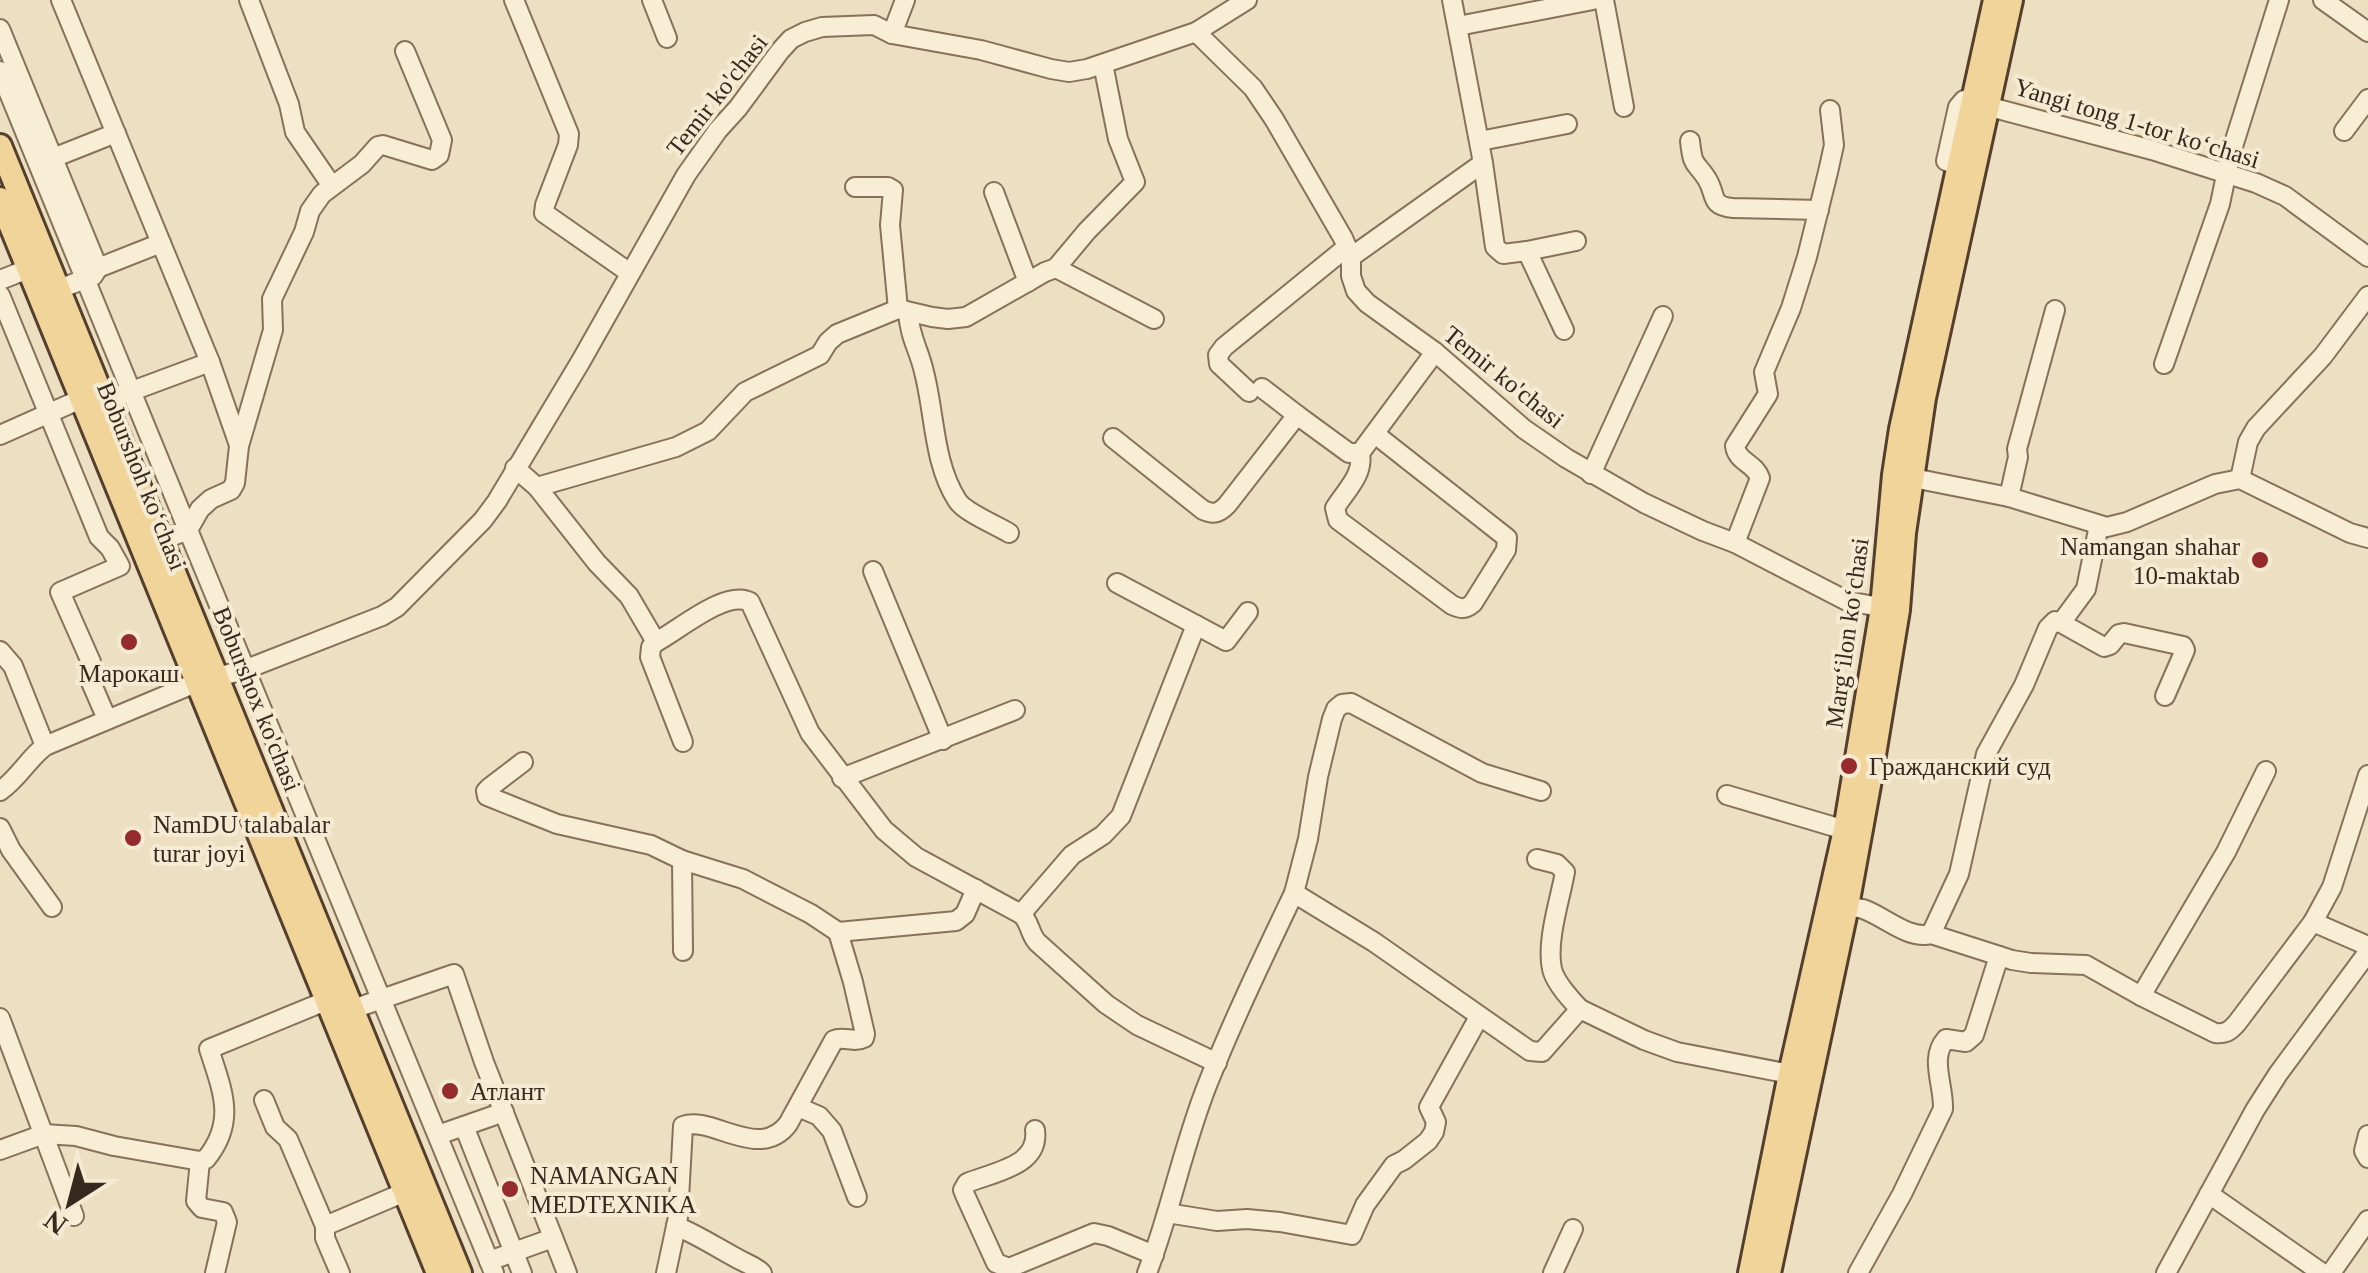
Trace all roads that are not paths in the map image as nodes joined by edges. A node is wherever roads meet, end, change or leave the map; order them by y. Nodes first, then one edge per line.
1 (61, 0) edge
2 (250, 0) edge
3 (514, 0) edge
4 (652, 0) edge
5 (905, 0) edge
6 (1247, 0) edge
7 (1452, 0) edge
8 (1593, 0) edge
9 (1604, 0) edge
10 (1995, 0) edge
11 (2011, 0) edge
12 (2279, 0) edge
13 (2324, 0) edge
14 (1458, 26) junction
15 (0, 29) edge
16 (1196, 32) junction
17 (2368, 32) edge
18 (892, 34) junction
19 (667, 38) dead end
20 (405, 51) dead end
21 (1103, 64) junction
22 (0, 71) edge
23 (2368, 99) edge
24 (1981, 103) junction
25 (1624, 107) dead end
26 (1830, 110) dead end
27 (1567, 124) dead end
28 (2344, 131) dead end
29 (116, 133) junction
30 (1480, 141) junction
31 (1690, 141) dead end
32 (0, 146) edge
33 (53, 158) junction
34 (1483, 163) junction
35 (2227, 172) junction
36 (332, 186) junction
37 (855, 187) dead end
38 (994, 192) dead end
39 (0, 199) edge
40 (1818, 210) junction
41 (1576, 241) dead end
42 (161, 243) junction
43 (1527, 251) junction
44 (1349, 252) junction
45 (2368, 256) edge
46 (1056, 268) junction
47 (28, 269) junction
48 (91, 274) junction
49 (630, 274) junction
50 (0, 280) edge
51 (1028, 282) junction
52 (59, 288) junction
53 (0, 295) edge
54 (2368, 296) edge
55 (2056, 310) dead end
56 (903, 311) junction
57 (1663, 316) dead end
58 (1154, 319) dead end
59 (1564, 330) dead end
60 (1435, 352) junction
61 (210, 362) junction
62 (2164, 364) dead end
63 (131, 391) junction
64 (80, 400) junction
65 (105, 400) junction
66 (48, 414) junction
67 (1297, 415) junction
68 (0, 434) edge
69 (1375, 434) junction
70 (1113, 438) dead end
71 (240, 446) junction
72 (1360, 453) junction
73 (516, 468) junction
74 (1591, 474) junction
75 (1912, 478) junction
76 (2240, 479) junction
77 (537, 486) junction
78 (2009, 497) junction
79 (2099, 526) junction
80 (188, 530) junction
81 (1010, 532) dead end
82 (2368, 538) edge
83 (162, 540) junction
84 (1735, 544) junction
85 (873, 572) dead end
86 (1117, 583) dead end
87 (1890, 609) junction
88 (1248, 612) dead end
89 (2061, 622) junction
90 (1196, 624) junction
91 (656, 642) junction
92 (0, 651) edge
93 (244, 670) junction
94 (208, 680) junction
95 (2165, 696) dead end
96 (1015, 710) dead end
97 (106, 720) junction
98 (942, 740) junction
99 (683, 742) dead end
100 (46, 746) junction
101 (282, 757) junction
102 (523, 762) dead end
103 (255, 768) junction
104 (2266, 772) dead end
105 (2368, 775) edge
106 (842, 778) junction
107 (0, 791) edge
108 (1541, 791) dead end
109 (1728, 796) dead end
110 (0, 828) edge
111 (1844, 830) junction
112 (317, 843) junction
113 (290, 853) junction
114 (682, 860) junction
115 (1537, 860) dead end
116 (976, 888) junction
117 (1294, 893) junction
118 (52, 906) dead end
119 (1846, 906) junction
120 (1022, 914) junction
121 (2313, 922) junction
122 (838, 932) junction
123 (1931, 934) junction
124 (2368, 949) edge
125 (683, 951) dead end
126 (1999, 956) junction
127 (2141, 996) junction
128 (382, 999) junction
129 (328, 1000) junction
130 (353, 1009) junction
131 (1580, 1010) junction
132 (1480, 1017) junction
133 (0, 1018) edge
134 (1217, 1063) junction
135 (1790, 1074) junction
136 (264, 1100) dead end
137 (798, 1107) junction
138 (504, 1112) junction
139 (464, 1126) junction
140 (1035, 1130) dead end
141 (44, 1134) junction
142 (438, 1135) junction
143 (2368, 1135) edge
144 (0, 1150) edge
145 (2368, 1158) edge
146 (200, 1160) junction
147 (405, 1192) junction
148 (2209, 1194) junction
149 (858, 1197) dead end
150 (1167, 1213) junction
151 (74, 1216) dead end
152 (2368, 1220) edge
153 (325, 1226) junction
154 (676, 1226) junction
155 (1573, 1228) dead end
156 (553, 1238) junction
157 (514, 1252) junction
158 (1154, 1254) junction
159 (492, 1267) edge
160 (215, 1273) edge
161 (340, 1273) edge
162 (438, 1273) edge
163 (460, 1273) edge
164 (522, 1273) edge
165 (567, 1273) edge
166 (666, 1273) edge
167 (762, 1273) edge
168 (1146, 1273) edge
169 (1553, 1273) edge
170 (1750, 1273) edge
171 (1768, 1273) edge
172 (1858, 1273) edge
173 (2166, 1273) edge
174 (2322, 1273) edge
175 (2331, 1273) edge

1 - 29 street
2 - 36 street
3 - 49 street
4 - 19 street
5 - 18 street
6 - 16 street
7 - 14 street
8 - 14 street
9 - 25 street
10 - 24 main road, Margʻilon koʻchasi
11 - 24 main road, Margʻilon koʻchasi
12 - 35 street
13 - 17 street
14 - 30 street
15 - 33 street
16 - 21 street, Temir ko'chasi
16 - 44 street, Temir ko'chasi
18 - 21 street, Temir ko'chasi
18 - 49 street, Temir ko'chasi
20 - 36 street
21 - 46 street
22 - 48 street
23 - 28 street
24 - 35 street, Yangi tong 1-tor koʻchasi
24 - 75 main road, Margʻilon koʻchasi
24 - 87 main road, Margʻilon koʻchasi
26 - 40 street
27 - 30 street
29 - 33 street
29 - 42 street
30 - 34 street
31 - 40 street
32 - 52 main road, Boburshox ko'chasi
33 - 48 street
34 - 43 street
34 - 44 street
35 - 45 street, Yangi tong 1-tor koʻchasi
35 - 62 street
36 - 71 street
37 - 56 street
38 - 51 street
39 - 47 main road, Boburshoh koʻchasi
40 - 84 street
41 - 43 street
42 - 48 street
42 - 61 street
43 - 59 street
44 - 60 street, Temir ko'chasi
44 - 67 street
46 - 51 street
46 - 58 street
47 - 50 street
47 - 64 main road, Boburshoh koʻchasi
48 - 52 street
48 - 63 street
49 - 73 street, Temir ko'chasi
51 - 56 street
52 - 65 main road, Boburshox ko'chasi
53 - 66 street
54 - 76 street
55 - 78 street
56 - 77 street
56 - 81 street
57 - 74 street
60 - 69 street
60 - 74 street, Temir ko'chasi
61 - 63 street
61 - 71 street
63 - 65 street
63 - 80 street
64 - 66 street
64 - 94 main road, Boburshoh koʻchasi
65 - 83 main road, Boburshox ko'chasi
66 - 68 street
66 - 97 street
67 - 70 street
67 - 72 street
69 - 72 street
69 - 72 street
71 - 80 street
73 - 77 street
73 - 93 street, Temir ko'chasi
74 - 84 street, Temir ko'chasi
75 - 78 street
75 - 87 main road, Margʻilon koʻchasi
76 - 79 street
76 - 82 street
77 - 91 street
78 - 79 street
79 - 89 street
80 - 83 street
80 - 93 street
83 - 94 main road, Boburshox ko'chasi
84 - 87 street, Temir ko'chasi
85 - 98 street
86 - 90 street
87 - 111 main road, Margʻilon koʻchasi
87 - 119 main road, Margʻilon koʻchasi
88 - 90 street
89 - 95 street
89 - 123 street
90 - 120 street
91 - 99 street
91 - 106 street
92 - 100 street
93 - 94 street, Temir ko'chasi
93 - 101 street
94 - 97 street, Temir ko'chasi
94 - 103 main road, Boburshox ko'chasi
94 - 129 main road, Boburshoh koʻchasi
96 - 98 street
97 - 100 street, Temir ko'chasi
98 - 106 street
100 - 107 street
101 - 103 street
101 - 112 street
102 - 114 street
103 - 113 main road, Boburshox ko'chasi
104 - 127 street
105 - 121 street
106 - 116 street
108 - 117 street
109 - 111 street
110 - 118 street
111 - 135 main road, Margʻilon koʻchasi
112 - 113 street
112 - 128 street
113 - 130 main road, Boburshox ko'chasi
114 - 122 street
114 - 125 street
115 - 131 street
116 - 120 street
116 - 122 street
117 - 132 street
117 - 134 street
119 - 123 street
119 - 171 main road, Margʻilon koʻchasi
120 - 134 street
121 - 124 street
121 - 127 street
122 - 137 street
123 - 126 street
124 - 148 street
126 - 127 street
126 - 172 street
128 - 130 street
128 - 138 street
128 - 142 street
129 - 146 street
129 - 147 main road, Boburshoh koʻchasi
130 - 163 main road, Boburshox ko'chasi
131 - 132 street
131 - 135 street
132 - 150 street
133 - 141 street
134 - 150 street
135 - 170 main road, Margʻilon koʻchasi
136 - 153 street
137 - 149 street
137 - 154 street
138 - 139 street
138 - 156 street
139 - 142 street
139 - 157 street
140 - 158 street
141 - 144 street
141 - 146 street
141 - 151 street
142 - 159 street
143 - 145 street
146 - 160 street
147 - 153 street
147 - 162 main road, Boburshoh koʻchasi
148 - 173 street
148 - 174 street
150 - 158 street
152 - 175 street
153 - 161 street
154 - 166 street
154 - 167 street
155 - 169 street
156 - 157 street
156 - 165 street
157 - 159 street
157 - 164 street
158 - 168 street

